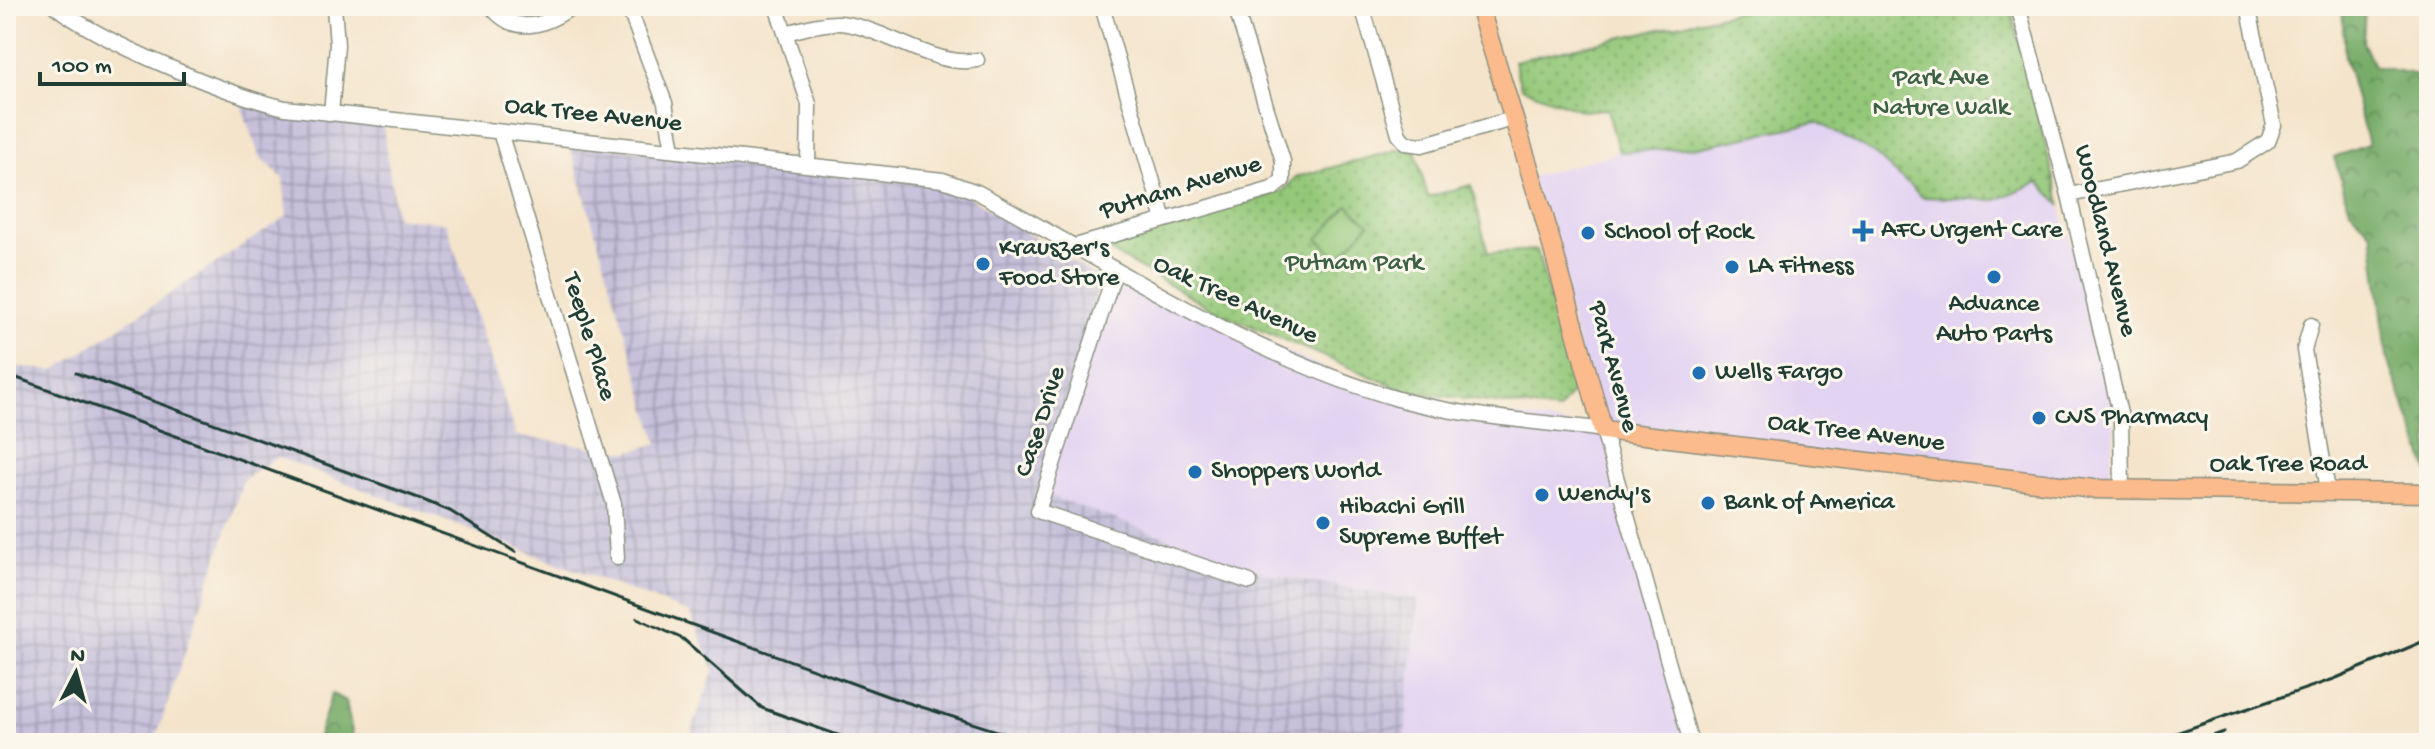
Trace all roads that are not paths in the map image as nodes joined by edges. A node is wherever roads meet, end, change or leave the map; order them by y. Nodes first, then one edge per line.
1 (55, 6) edge
2 (334, 6) edge
3 (491, 6) edge
4 (573, 6) edge
5 (628, 6) edge
6 (776, 6) edge
7 (1102, 6) edge
8 (1235, 6) edge
9 (1479, 6) edge
10 (2018, 6) edge
11 (2248, 6) edge
12 (1363, 10) edge
13 (785, 33) junction
14 (977, 60) dead end
15 (331, 114) junction
16 (1512, 119) junction
17 (500, 132) junction
18 (673, 150) junction
19 (808, 164) junction
20 (2069, 195) junction
21 (1164, 220) junction
22 (1072, 247) junction
23 (1115, 271) junction
24 (2311, 325) dead end
25 (1603, 430) junction
26 (2328, 490) junction
27 (2122, 491) junction
28 (2146, 492) joint
29 (2429, 493) edge
30 (617, 558) dead end
31 (1250, 582) dead end
32 (1691, 743) edge

1 - 15 street, Oak Tree Avenue
2 - 15 street
3 - 4 street
5 - 18 street
6 - 13 street
7 - 21 street
8 - 21 street, Putnam Avenue
9 - 16 main road, Park Avenue
10 - 20 street, Woodland Avenue
11 - 20 street
12 - 16 street
13 - 14 street
13 - 19 street
15 - 17 street, Oak Tree Avenue
16 - 25 main road, Park Avenue
17 - 18 street, Oak Tree Avenue
17 - 30 street, Teeple Place
18 - 19 street, Oak Tree Avenue
19 - 22 street, Oak Tree Avenue
20 - 27 street, Woodland Avenue
21 - 22 street, Putnam Avenue
22 - 23 street, Oak Tree Avenue
23 - 25 street, Oak Tree Avenue
23 - 31 street, Case Drive
24 - 26 street
25 - 27 main road, Oak Tree Avenue
25 - 32 street, Park Avenue
26 - 28 main road, Oak Tree Road
26 - 29 main road, Oak Tree Road
27 - 28 main road, Oak Tree Avenue

